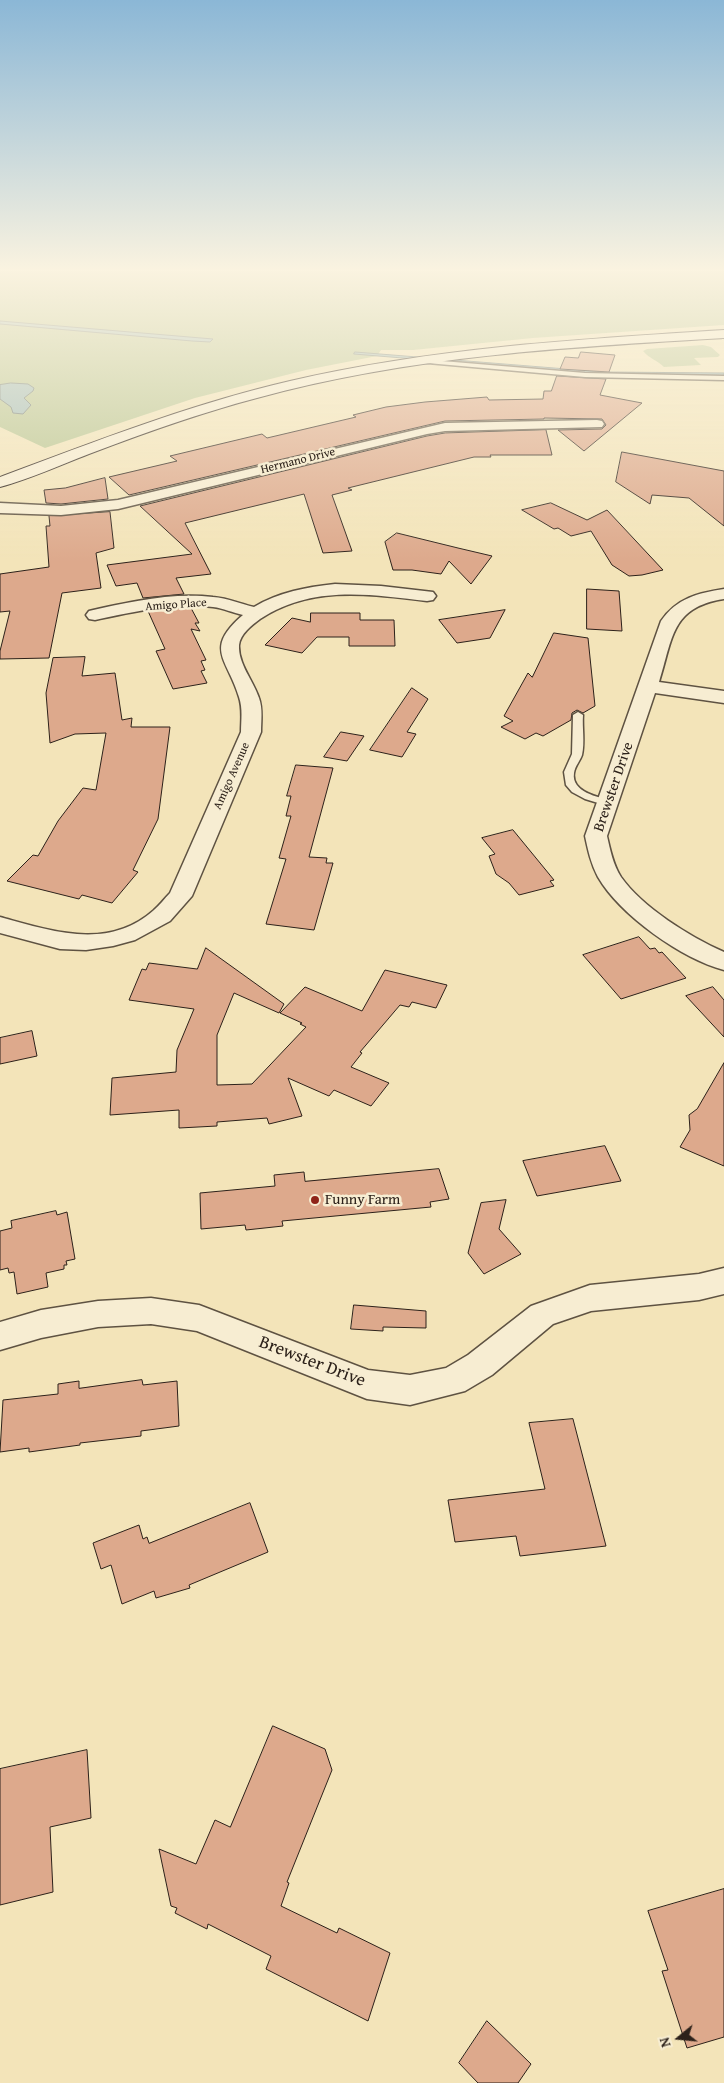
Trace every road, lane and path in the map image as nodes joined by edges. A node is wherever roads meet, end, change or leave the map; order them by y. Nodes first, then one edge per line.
1 (371, 368) edge
2 (517, 368) edge
3 (582, 368) edge
4 (724, 372) edge
5 (724, 378) edge
6 (597, 424) dead end
7 (0, 482) edge
8 (0, 508) edge
9 (724, 594) edge
10 (427, 596) dead end
11 (256, 613) junction
12 (95, 615) dead end
13 (649, 686) junction
14 (724, 697) edge
15 (578, 715) dead end
16 (608, 803) junction
17 (0, 925) edge
18 (724, 962) edge
19 (724, 1281) edge
20 (0, 1336) edge

1 - 7 main road
2 - 5 lane
3 - 4 lane
6 - 8 street, Hermano Drive
9 - 13 street, Brewster Drive
10 - 11 street, Amigo Avenue
11 - 12 street, Amigo Place
11 - 17 street, Amigo Avenue
13 - 14 street
13 - 16 street, Brewster Drive
15 - 16 lane
16 - 18 street, Brewster Drive
19 - 20 street, Brewster Drive

